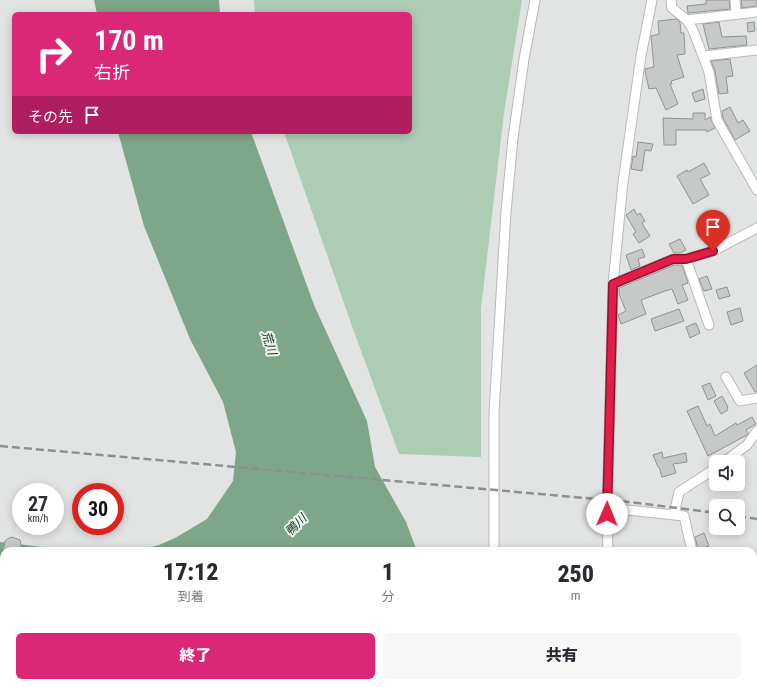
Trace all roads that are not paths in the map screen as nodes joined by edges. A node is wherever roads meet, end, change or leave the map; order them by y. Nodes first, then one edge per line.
1 (535, 0) edge
2 (652, 0) edge
3 (671, 0) edge
4 (735, 0) edge
5 (757, 12) edge
6 (736, 14) junction
7 (687, 20) junction
8 (757, 50) edge
9 (704, 56) junction
10 (757, 190) edge
11 (757, 228) edge
12 (686, 259) junction
13 (613, 284) junction
14 (709, 326) dead end
15 (726, 377) dead end
16 (757, 398) edge
17 (757, 431) edge
18 (733, 455) edge
19 (709, 473) edge
20 (607, 514) junction
21 (674, 515) junction
22 (494, 547) edge
23 (608, 547) edge
24 (691, 547) edge

1 - 22 street
2 - 13 street
3 - 7 street
4 - 6 street
5 - 6 street
6 - 7 street
7 - 9 street
8 - 9 street
9 - 10 street
11 - 12 street
12 - 13 street
12 - 14 street
13 - 20 street
15 - 16 street
17 - 18 street
19 - 21 street
20 - 21 street
20 - 23 street
21 - 24 street

